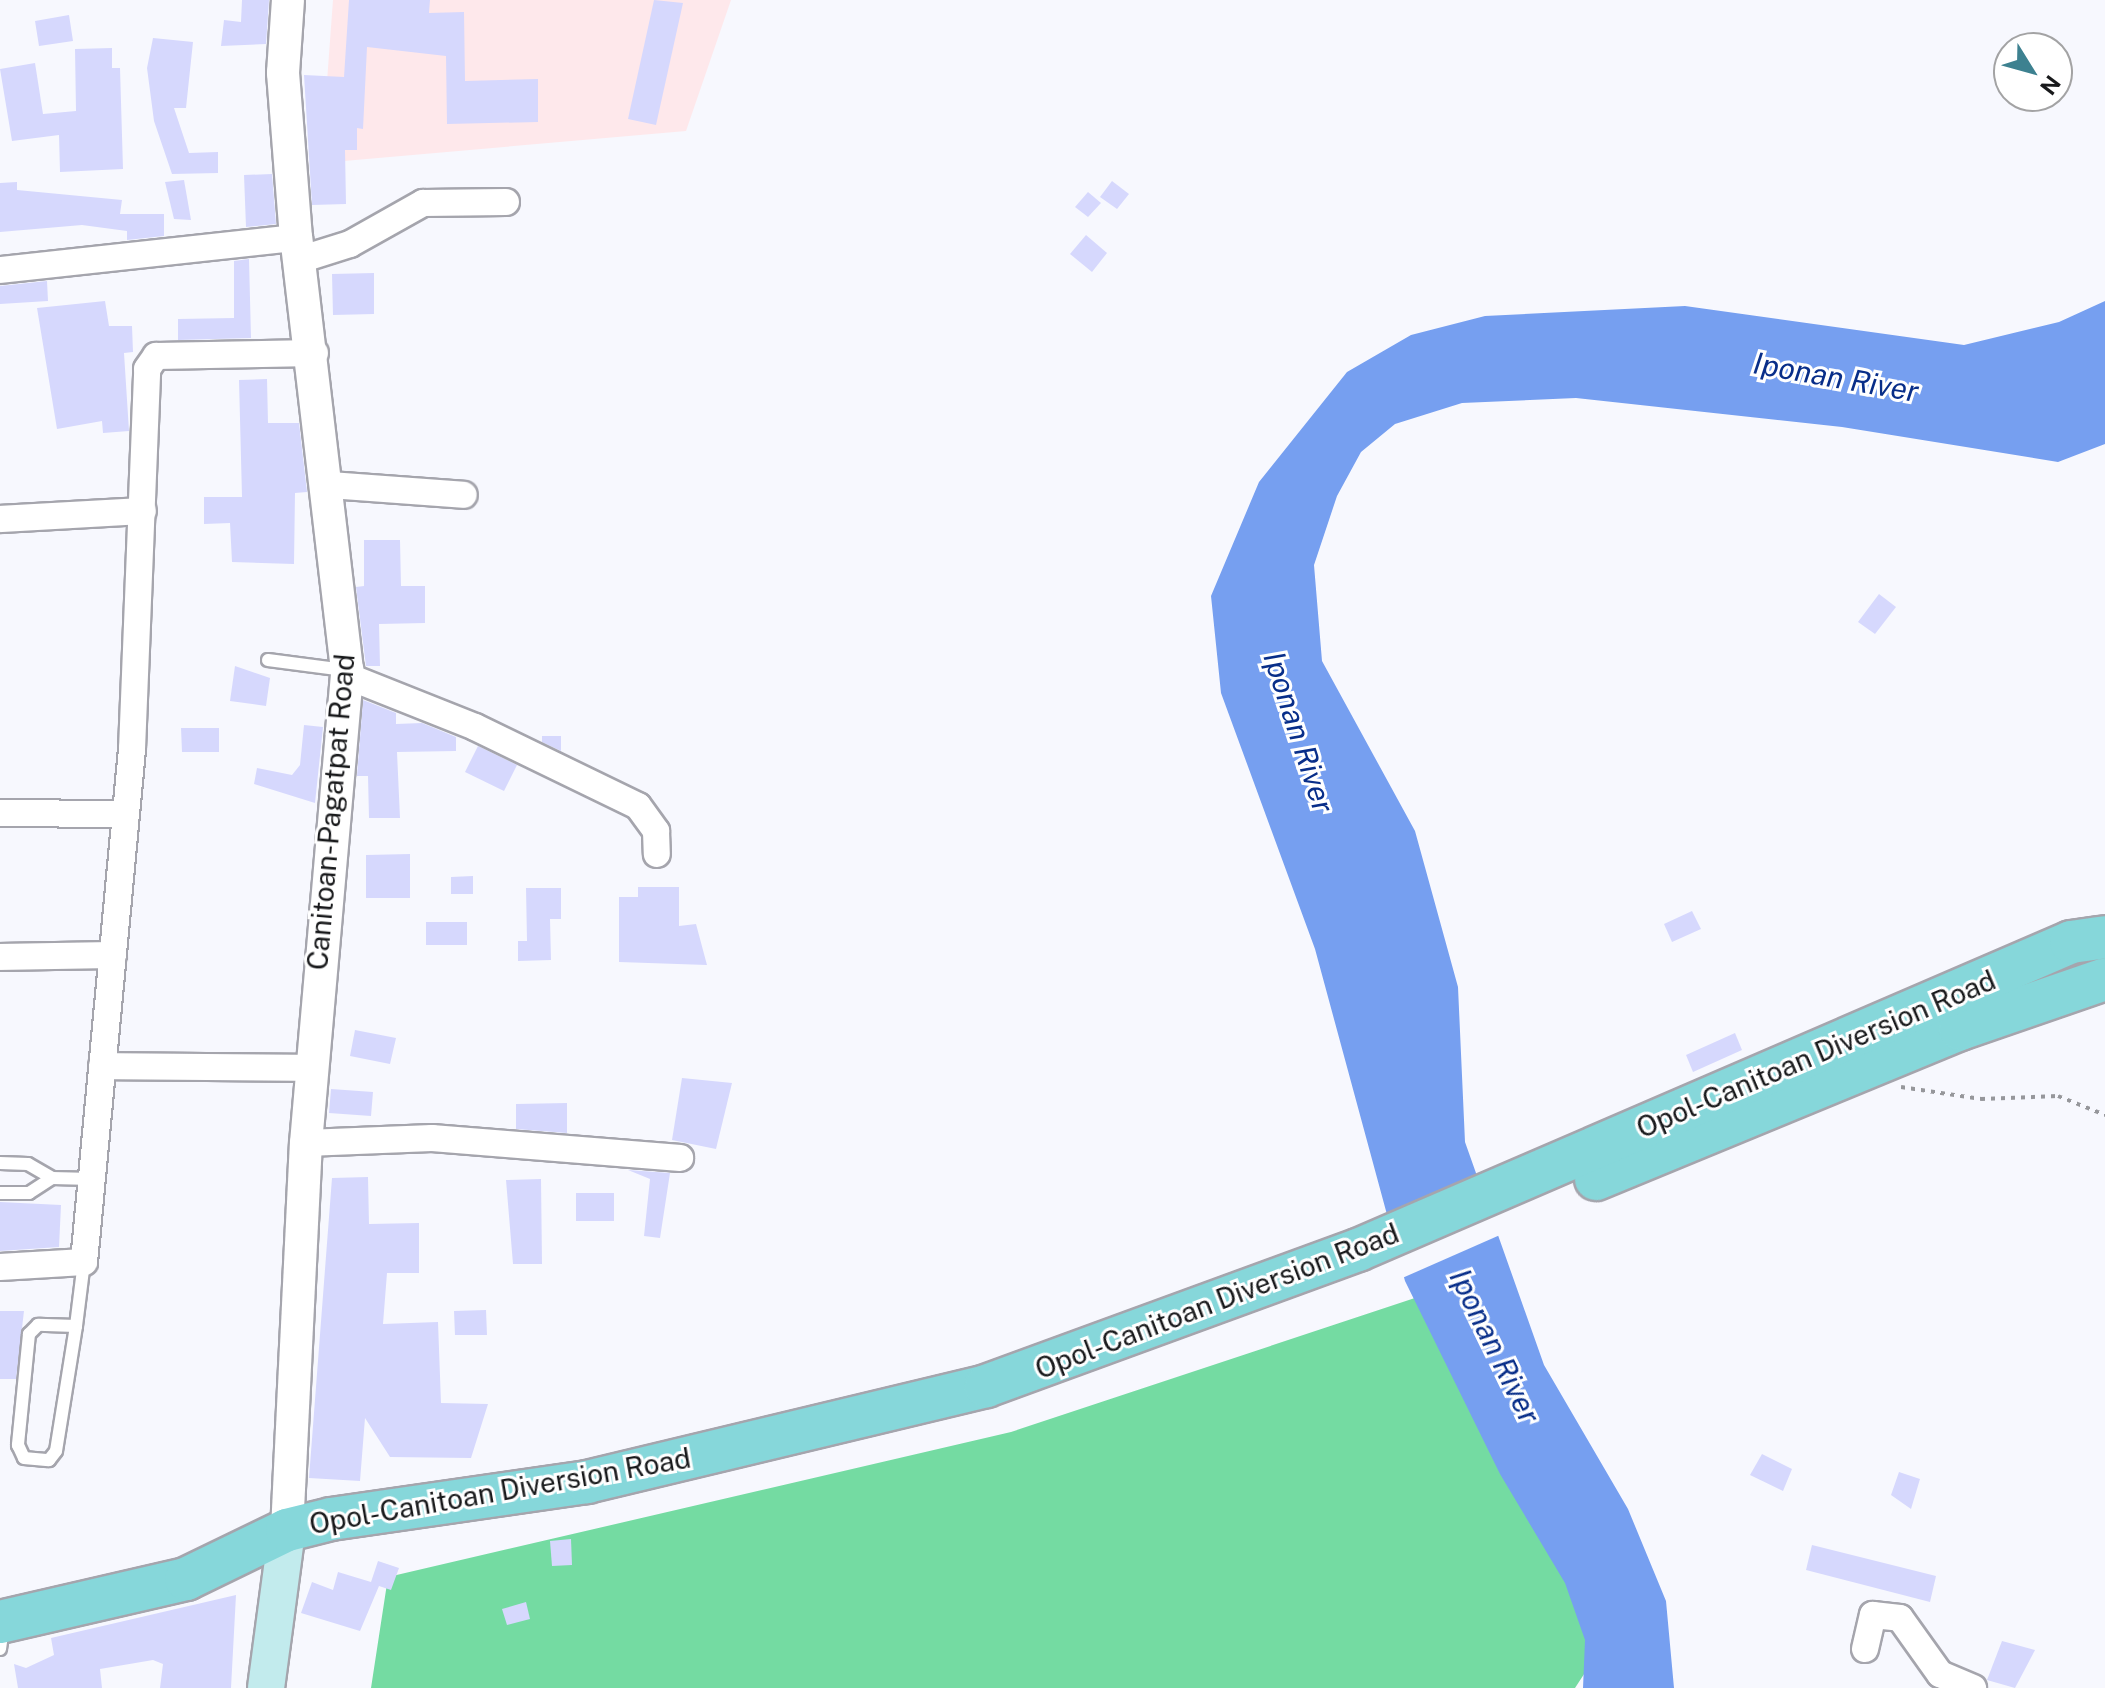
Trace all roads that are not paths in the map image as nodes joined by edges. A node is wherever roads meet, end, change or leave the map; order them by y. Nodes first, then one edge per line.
1 (288, 0) edge
2 (506, 202) dead end
3 (297, 249) junction
4 (0, 270) edge
5 (315, 353) junction
6 (329, 485) junction
7 (464, 495) dead end
8 (143, 511) junction
9 (0, 519) edge
10 (268, 660) dead end
11 (347, 673) junction
12 (0, 813) edge
13 (126, 814) junction
14 (657, 854) dead end
15 (2105, 937) edge
16 (113, 955) junction
17 (0, 957) edge
18 (2105, 979) edge
19 (102, 1066) junction
20 (311, 1068) junction
21 (306, 1143) junction
22 (680, 1158) dead end
23 (0, 1163) edge
24 (52, 1178) junction
25 (92, 1179) junction
26 (0, 1193) edge
27 (1504, 1200) junction
28 (1402, 1232) junction
29 (84, 1262) junction
30 (0, 1267) edge
31 (76, 1326) junction
32 (286, 1542) junction
33 (1, 1631) edge
34 (1865, 1649) dead end
35 (266, 1688) edge
36 (1973, 1688) edge

1 - 3 street, Canitoan-Pagatpat Road
2 - 3 street
3 - 4 street
3 - 5 street, Canitoan-Pagatpat Road
5 - 6 street, Canitoan-Pagatpat Road
5 - 8 street
6 - 7 street
6 - 11 street, Canitoan-Pagatpat Road
8 - 9 street
8 - 13 street
10 - 11 lane
11 - 14 street
11 - 20 street, Canitoan-Pagatpat Road
12 - 13 street
13 - 16 street
15 - 27 main road, Opol-Canitoan Diversion Road
16 - 17 street
16 - 19 street
18 - 27 main road, Opol-Canitoan Diversion Road
19 - 20 street
19 - 25 street
20 - 21 street, Canitoan-Pagatpat Road
21 - 22 street
21 - 32 street, Canitoan-Pagatpat Road
23 - 24 lane
24 - 25 lane
24 - 26 lane
25 - 29 street
27 - 28 main road, Opol-Canitoan Diversion Road
27 - 28 main road, Opol-Canitoan Diversion Road
28 - 32 main road, Opol-Canitoan Diversion Road
29 - 30 street
29 - 31 lane
31 - 31 lane
32 - 33 main road, Opol-Canitoan Diversion Road
32 - 35 main road
34 - 36 street

